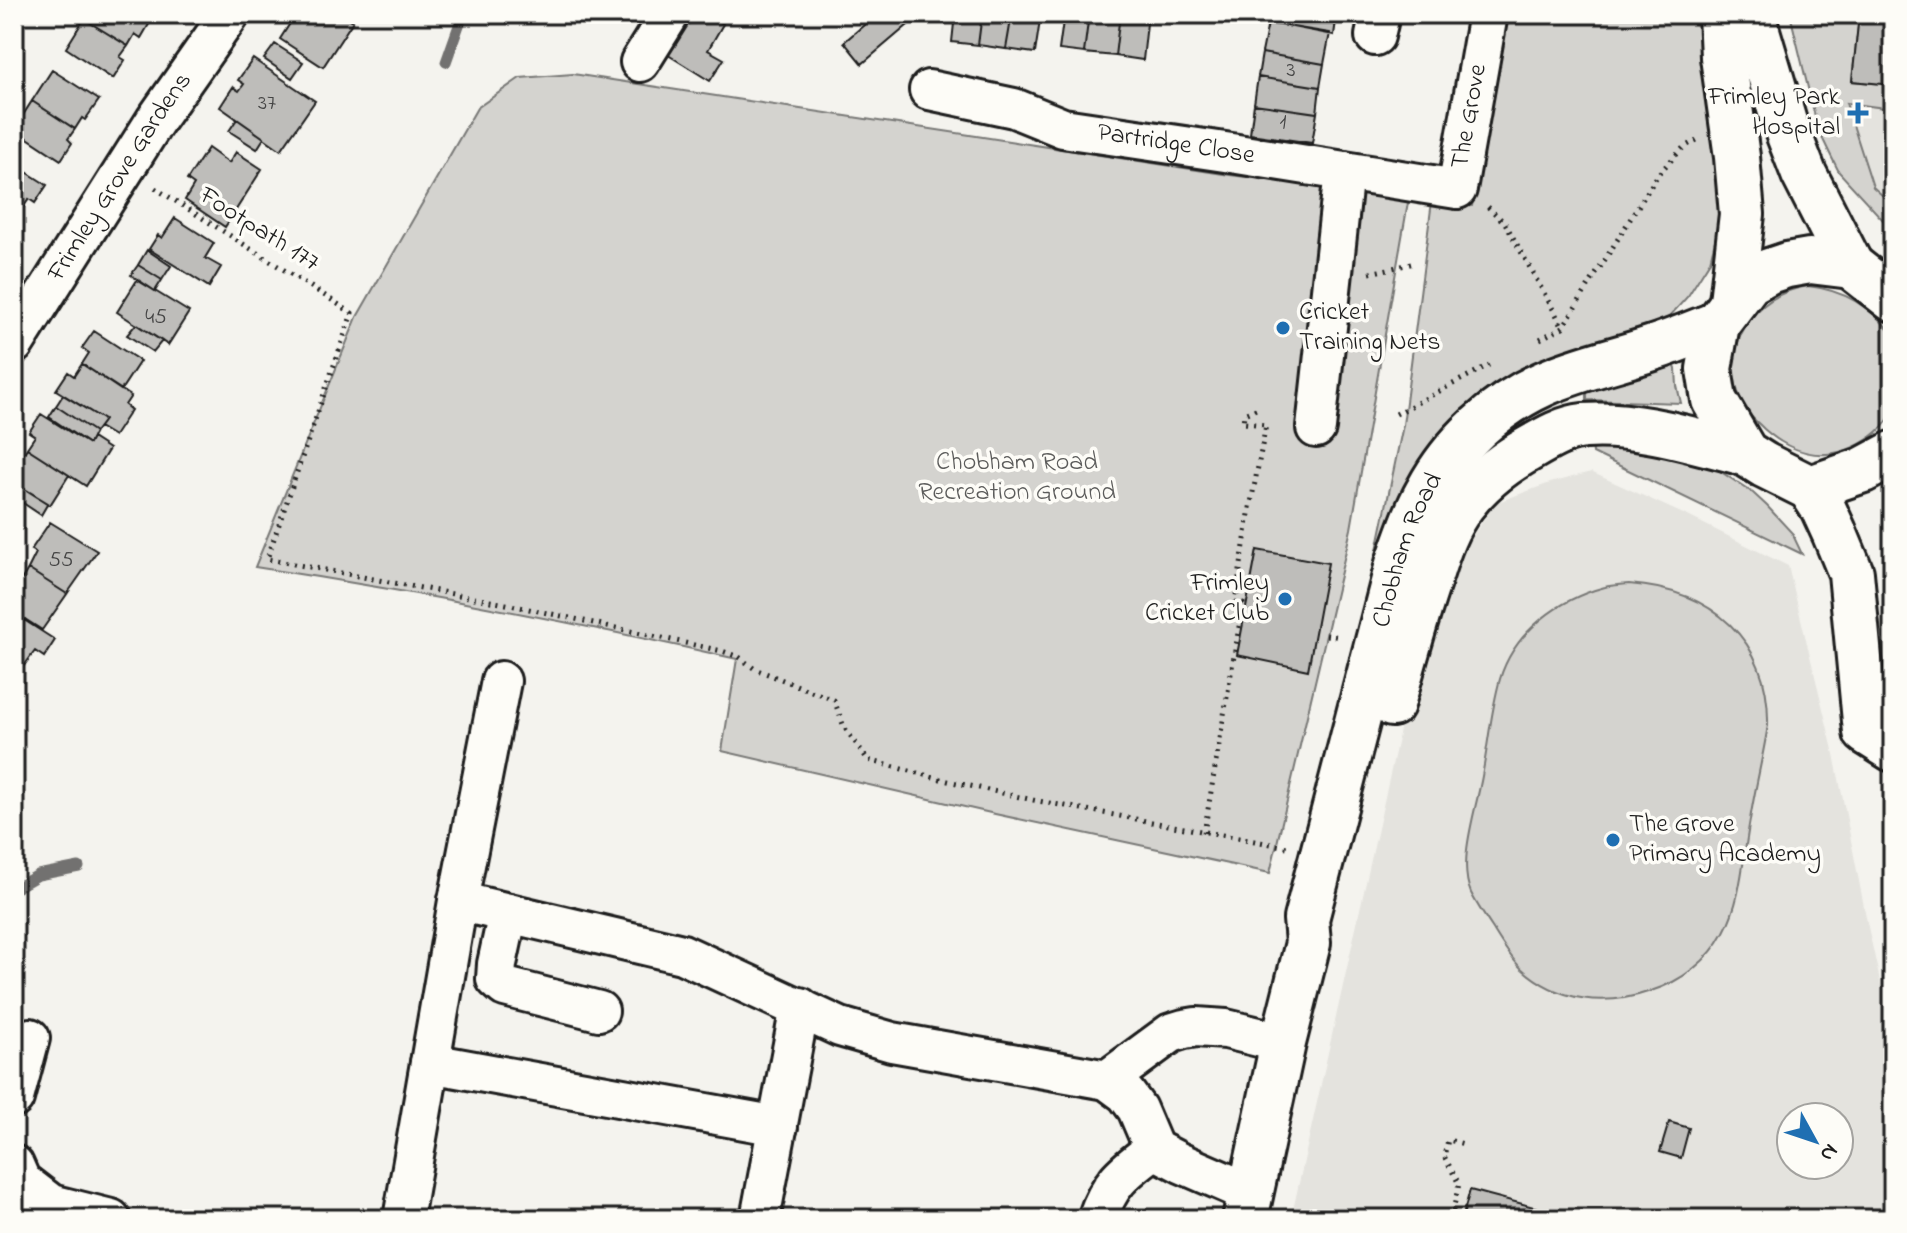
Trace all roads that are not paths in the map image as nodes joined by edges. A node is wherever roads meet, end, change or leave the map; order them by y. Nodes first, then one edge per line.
1 (230, 14) edge
2 (670, 14) edge
3 (1488, 14) edge
4 (1721, 14) edge
5 (1752, 14) edge
6 (640, 62) dead end
7 (929, 90) dead end
8 (1344, 171) junction
9 (1442, 186) joint
10 (1851, 266) junction
11 (1893, 299) edge
12 (1724, 313) junction
13 (14, 344) edge
14 (1316, 428) dead end
15 (1745, 453) junction
16 (1893, 454) edge
17 (1810, 488) junction
18 (501, 681) dead end
19 (1893, 749) edge
20 (458, 901) junction
21 (508, 913) junction
22 (1308, 943) junction
23 (800, 1007) junction
24 (599, 1011) dead end
25 (30, 1038) dead end
26 (1283, 1043) junction
27 (430, 1063) junction
28 (1107, 1080) junction
29 (14, 1098) edge
30 (778, 1126) junction
31 (1154, 1149) junction
32 (14, 1165) edge
33 (1247, 1206) edge
34 (111, 1219) edge
35 (403, 1219) edge
36 (760, 1219) edge
37 (1097, 1219) edge

1 - 13 street, Frimley Grove Gardens
2 - 6 street
3 - 9 street, The Grove
4 - 12 main road
5 - 10 main road
7 - 8 street, Partridge Close
8 - 9 street, Partridge Close
8 - 14 street
10 - 11 main road
10 - 12 main road
12 - 15 main road
12 - 22 main road, Chobham Road
15 - 17 main road
15 - 22 main road, Chobham Road
16 - 17 main road
17 - 19 main road
18 - 20 street
20 - 21 street
20 - 27 street
21 - 23 street
21 - 24 street
22 - 26 main road, Chobham Road
23 - 28 street
23 - 30 street
25 - 29 street
26 - 28 street
26 - 33 main road, Chobham Road
27 - 30 street
27 - 35 street
28 - 31 street
30 - 36 street
31 - 33 street
31 - 37 street
32 - 34 street

